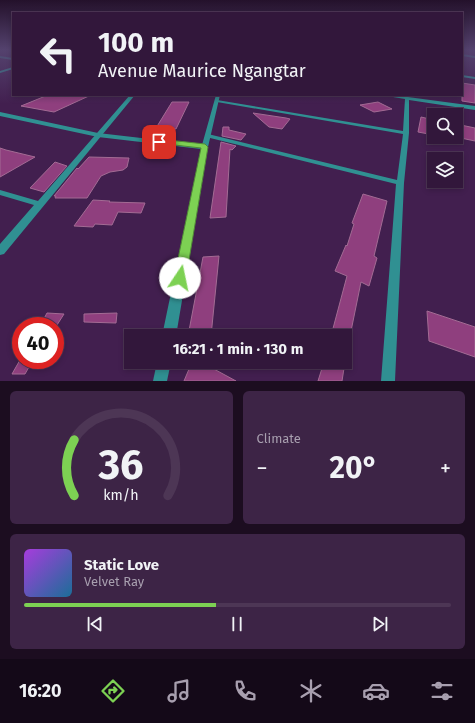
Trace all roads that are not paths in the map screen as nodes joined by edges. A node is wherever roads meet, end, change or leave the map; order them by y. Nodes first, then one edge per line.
1 (12, 68) edge
2 (0, 72) edge
3 (12, 75) edge
4 (463, 76) edge
5 (475, 78) edge
6 (132, 96) edge
7 (389, 96) edge
8 (217, 98) edge
9 (407, 99) junction
10 (475, 108) edge
11 (0, 114) edge
12 (406, 134) junction
13 (98, 135) junction
14 (208, 136) junction
15 (205, 147) junction
16 (400, 183) junction
17 (0, 192) edge
18 (40, 204) junction
19 (0, 251) edge
20 (170, 329) edge
21 (163, 369) edge
22 (160, 381) edge
23 (388, 381) edge

1 - 2 street
2 - 3 street
4 - 5 street
6 - 13 street
7 - 9 street
8 - 12 street
8 - 14 street
9 - 10 street
9 - 12 street
11 - 13 street
12 - 16 street
13 - 15 street
13 - 18 street
14 - 15 street
14 - 16 street
15 - 20 street
16 - 23 street
17 - 18 street
18 - 19 street
21 - 22 street

